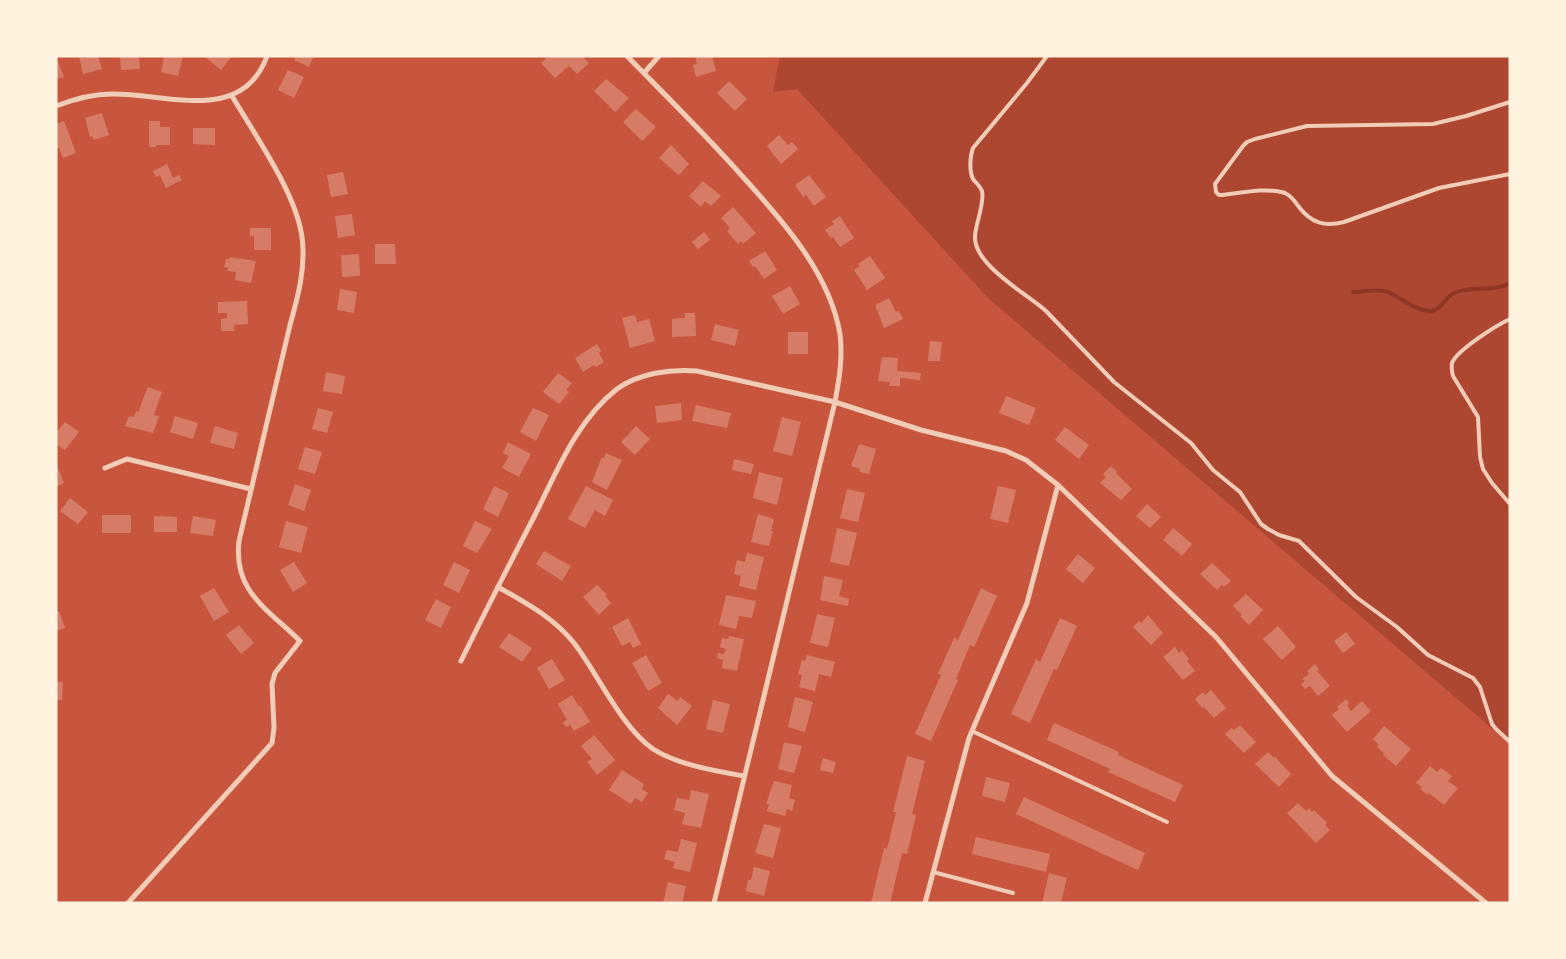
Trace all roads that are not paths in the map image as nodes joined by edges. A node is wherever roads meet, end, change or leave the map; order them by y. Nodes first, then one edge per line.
1 (267, 56) edge
2 (627, 56) edge
3 (659, 56) edge
4 (1046, 56) edge
5 (644, 73) junction
6 (232, 96) junction
7 (1510, 102) edge
8 (56, 106) edge
9 (1510, 174) edge
10 (1510, 319) edge
11 (835, 402) junction
12 (106, 468) dead end
13 (1058, 485) junction
14 (251, 489) junction
15 (1510, 504) edge
16 (498, 587) junction
17 (461, 660) dead end
18 (972, 731) junction
19 (1510, 742) edge
20 (744, 776) junction
21 (1167, 822) dead end
22 (933, 872) junction
23 (1013, 893) dead end
24 (128, 903) edge
25 (714, 903) edge
26 (925, 903) edge
27 (1486, 903) edge

1 - 6 street
2 - 5 street
3 - 5 street
4 - 19 lane
5 - 11 street
6 - 8 street
6 - 14 street
7 - 9 lane
10 - 15 lane
11 - 13 street
11 - 16 street
11 - 20 street
12 - 14 street
13 - 18 street
13 - 27 street
14 - 24 street
16 - 17 street
16 - 20 street
18 - 21 lane
18 - 22 street
20 - 25 street
22 - 23 lane
22 - 26 street

